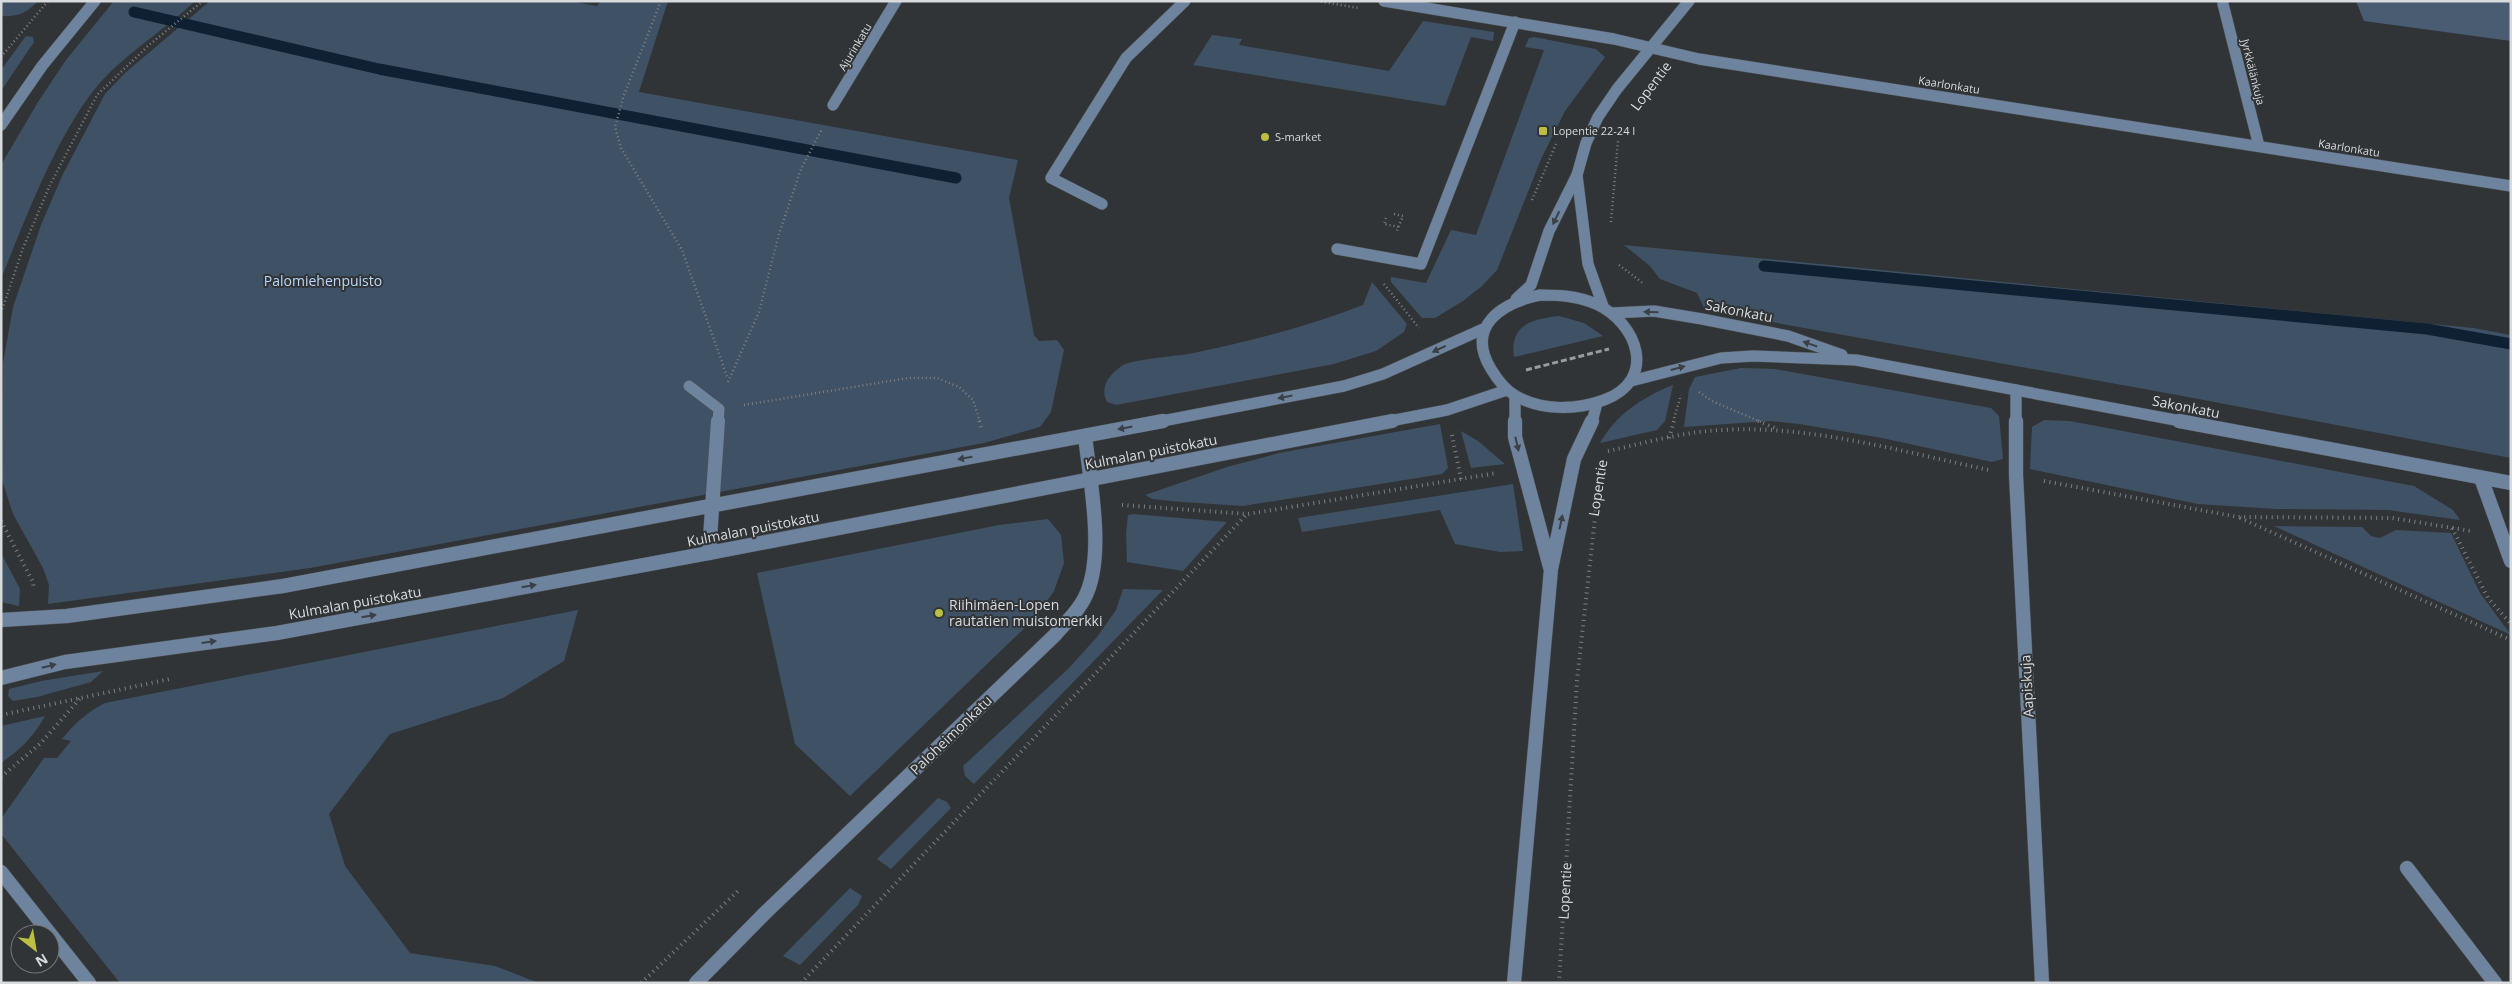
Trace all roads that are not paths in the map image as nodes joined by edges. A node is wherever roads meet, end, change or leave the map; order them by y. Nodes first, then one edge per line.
1 (95, 1) edge
2 (896, 1) edge
3 (1185, 1) edge
4 (1384, 1) edge
5 (1689, 1) edge
6 (2223, 4) dead end
7 (1515, 22) junction
8 (1652, 47) junction
9 (833, 105) dead end
10 (1, 126) edge
11 (2259, 146) junction
12 (1577, 175) junction
13 (2511, 186) edge
14 (1102, 204) dead end
15 (1337, 249) dead end
16 (1514, 301) junction
17 (1607, 309) junction
18 (1484, 329) junction
19 (1856, 360) junction
20 (1631, 381) junction
21 (689, 386) dead end
22 (2016, 390) junction
23 (1511, 393) junction
24 (1596, 403) junction
25 (1084, 436) junction
26 (1089, 478) junction
27 (2481, 478) junction
28 (2511, 483) edge
29 (711, 505) junction
30 (709, 553) junction
31 (2511, 561) edge
32 (1551, 569) junction
33 (1, 620) edge
34 (1, 678) edge
35 (2407, 868) dead end
36 (1, 872) edge
37 (89, 983) edge
38 (696, 983) edge
39 (1514, 983) edge
40 (2042, 983) edge
41 (2494, 983) edge

1 - 10 street
2 - 9 street, Ajurinkatu
3 - 14 street
4 - 7 street, Kaarlonkatu
5 - 8 street, Lopentie
6 - 11 street, Jyrkkälänkuja
7 - 8 street, Kaarlonkatu
7 - 15 street
8 - 11 street, Kaarlonkatu
8 - 12 street, Lopentie
11 - 13 street, Kaarlonkatu
12 -> 16 street, Lopentie
12 - 17 street, Lopentie
16 - 17 street
16 - 18 street
19 -> 17 street, Sakonkatu
17 - 20 street
18 - 23 street
18 -> 25 street, Kulmalan puistokatu
20 -> 19 street, Sakonkatu
19 - 22 street, Sakonkatu
20 - 24 street
21 - 29 street
22 - 27 street, Sakonkatu
22 - 40 street, Aapiskuja
23 - 24 street
23 - 26 street, Kulmalan puistokatu
23 -> 32 street, Lopentie
32 -> 24 street, Lopentie
25 - 26 street, Paloheimonkatu
25 -> 29 street, Kulmalan puistokatu
26 - 30 street, Kulmalan puistokatu
26 - 38 street, Paloheimonkatu
27 - 28 street, Sakonkatu
27 - 31 street
29 - 30 street
29 - 33 street, Kulmalan puistokatu
34 -> 30 street, Kulmalan puistokatu
32 - 39 street, Lopentie
35 - 41 street
36 - 37 street

